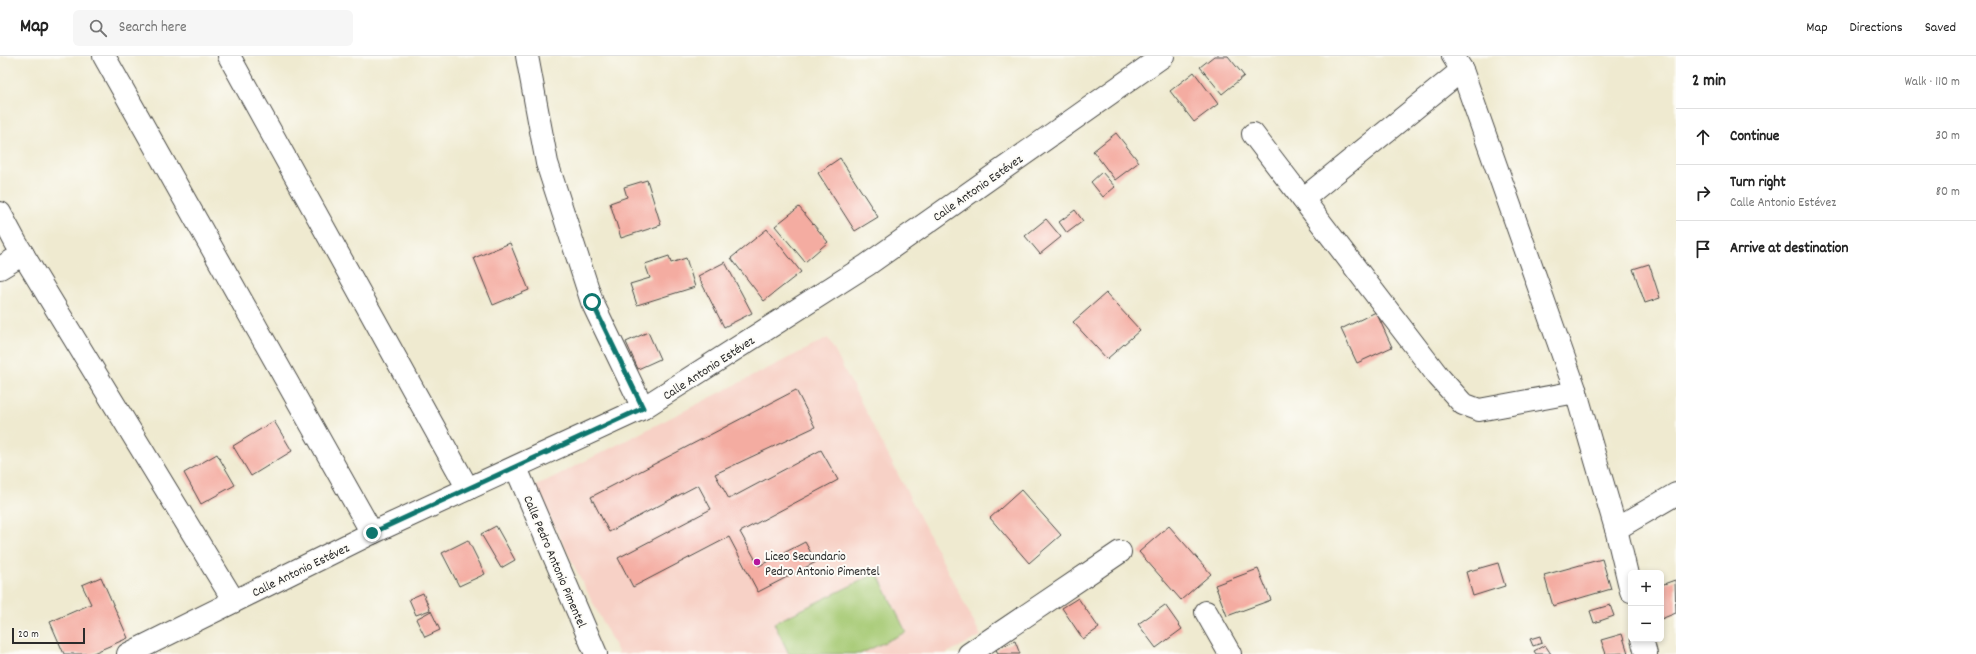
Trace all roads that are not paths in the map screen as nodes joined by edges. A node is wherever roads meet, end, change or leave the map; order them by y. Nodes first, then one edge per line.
1 (104, 56) edge
2 (229, 56) edge
3 (527, 56) edge
4 (1163, 56) edge
5 (1458, 63) edge
6 (1253, 134) dead end
7 (1303, 199) junction
8 (0, 214) edge
9 (23, 254) junction
10 (0, 268) edge
11 (1576, 392) junction
12 (643, 408) junction
13 (516, 468) junction
14 (468, 489) junction
15 (1676, 494) edge
16 (1616, 529) junction
17 (372, 533) junction
18 (1120, 552) dead end
19 (1628, 579) edge
20 (234, 601) junction
21 (1206, 612) dead end
22 (1643, 642) edge
23 (128, 654) edge
24 (596, 654) edge
25 (969, 654) edge
26 (1230, 654) edge
27 (1646, 654) edge

1 - 17 street
2 - 14 street
3 - 12 street
4 - 12 street, Calle Antonio Estévez
5 - 7 street
5 - 11 street
6 - 7 street
7 - 11 street
8 - 9 street
9 - 10 street
9 - 20 street
11 - 16 street
12 - 13 street, Calle Antonio Estévez
13 - 14 street, Calle Antonio Estévez
13 - 24 street, Calle Pedro Antonio Pimentel
14 - 17 street, Calle Antonio Estévez
15 - 16 street
16 - 19 street
17 - 20 street, Calle Antonio Estévez
18 - 25 street
20 - 23 street, Calle Antonio Estévez
21 - 26 street
22 - 27 street

